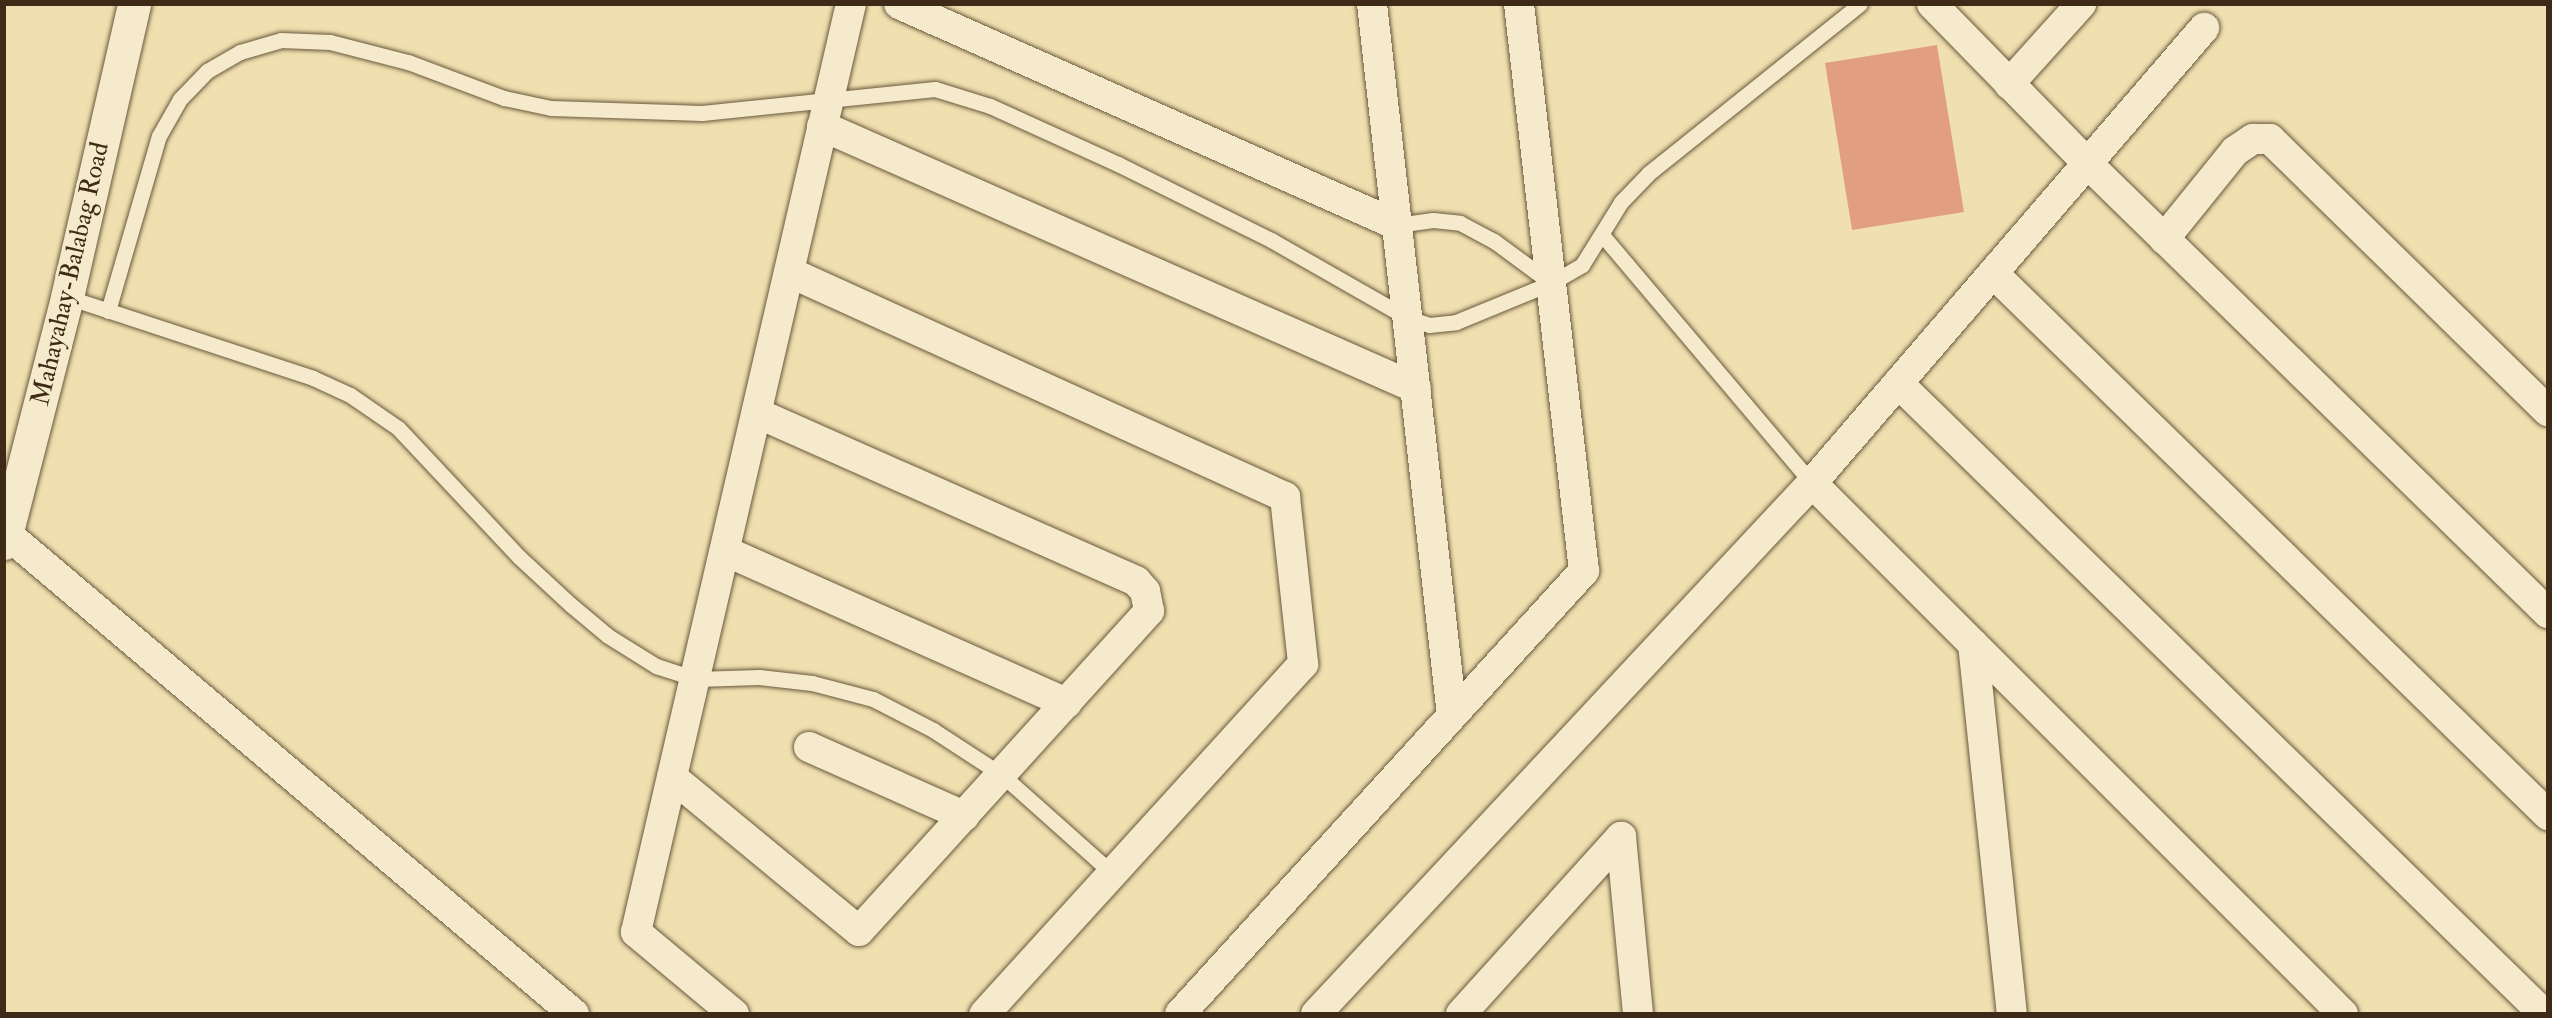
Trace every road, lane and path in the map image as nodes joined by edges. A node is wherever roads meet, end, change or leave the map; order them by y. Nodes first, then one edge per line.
1 (134, 4) edge
2 (851, 4) edge
3 (899, 4) edge
4 (1371, 4) edge
5 (1519, 4) edge
6 (1860, 4) edge
7 (1932, 4) edge
8 (2081, 4) edge
9 (2205, 28) dead end
10 (2009, 84) junction
11 (825, 114) junction
12 (2088, 164) junction
13 (1397, 225) junction
14 (1603, 236) junction
15 (2164, 239) junction
16 (789, 272) junction
17 (1993, 273) junction
18 (1551, 283) junction
19 (67, 297) junction
20 (108, 311) junction
21 (1408, 318) junction
22 (1898, 383) junction
23 (1416, 388) junction
24 (2547, 411) edge
25 (756, 413) junction
26 (1812, 483) junction
27 (11, 491) edge
28 (6, 538) edge
29 (725, 551) junction
30 (2547, 613) edge
31 (1973, 644) junction
32 (696, 679) junction
33 (1067, 703) junction
34 (1452, 715) junction
35 (809, 747) dead end
36 (1002, 775) junction
37 (672, 777) junction
38 (2547, 815) edge
39 (964, 816) junction
40 (1112, 873) junction
41 (574, 1014) edge
42 (734, 1014) edge
43 (984, 1014) edge
44 (1180, 1014) edge
45 (1316, 1014) edge
46 (1461, 1014) edge
47 (1638, 1014) edge
48 (2013, 1014) edge
49 (2343, 1014) edge
50 (2544, 1014) edge

1 - 19 street, Mahayahay-Balabag Road
2 - 11 street
3 - 13 street
4 - 13 street
5 - 18 street
6 - 14 lane
7 - 10 street
8 - 10 street
9 - 12 street
10 - 12 street
11 - 16 street
11 - 20 lane
11 - 21 lane
11 - 23 street
12 - 15 street
12 - 17 street
13 - 18 lane
13 - 21 street
14 - 18 lane
14 - 26 lane
15 - 24 street
15 - 30 street
16 - 25 street
16 - 40 street
17 - 22 street
17 - 38 street
18 - 21 lane
18 - 34 street
19 - 20 lane
19 - 27 street, Mahayahay-Balabag Road
20 - 32 lane
21 - 23 street
22 - 26 street
22 - 50 street
23 - 34 street
25 - 29 street
25 - 33 street
26 - 31 street
26 - 45 street
27 - 28 street, Mahayahay-Balabag Road
28 - 41 street
29 - 32 street
29 - 33 street
31 - 48 street
31 - 49 street
32 - 36 lane
32 - 37 street
33 - 36 street
34 - 44 street
35 - 39 street
36 - 39 street
36 - 40 lane
37 - 39 street
37 - 42 street
40 - 43 street
46 - 47 street

